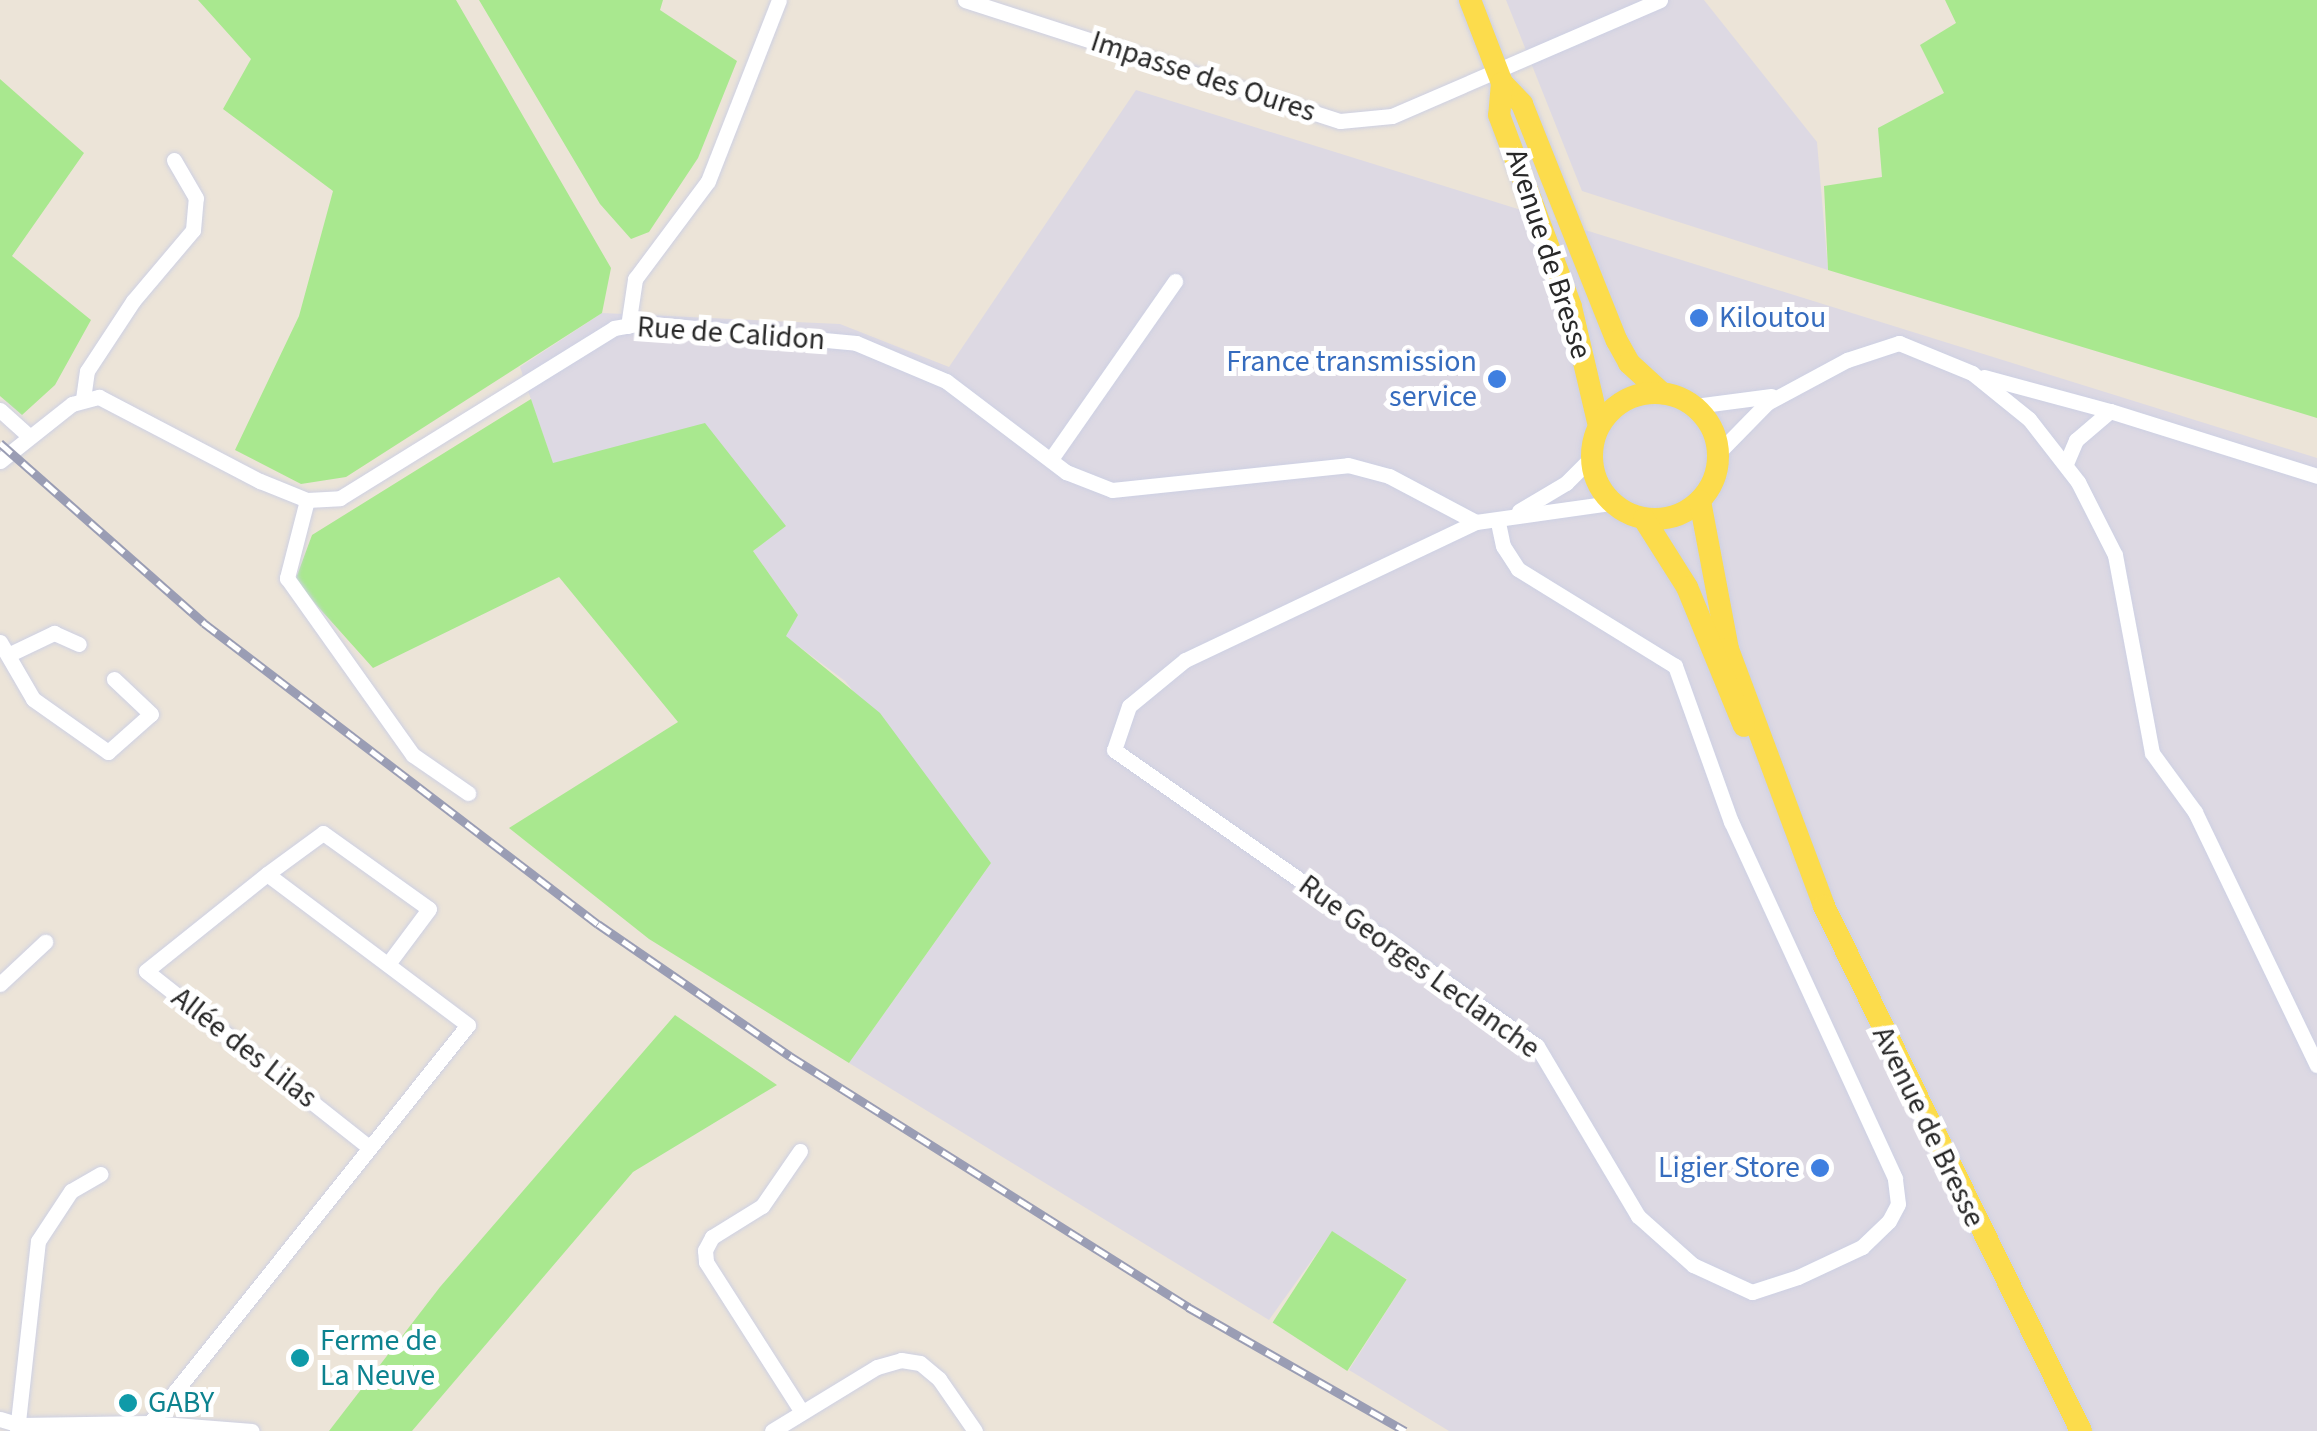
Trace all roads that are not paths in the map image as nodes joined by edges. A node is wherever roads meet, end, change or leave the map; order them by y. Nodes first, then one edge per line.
1 (780, 0) edge
2 (965, 0) edge
3 (1470, 0) edge
4 (1660, 0) edge
5 (1498, 75) junction
6 (174, 160) dead end
7 (1176, 280) dead end
8 (628, 326) junction
9 (1972, 373) junction
10 (1794, 388) junction
11 (1662, 392) junction
12 (83, 399) junction
13 (1695, 406) junction
14 (0, 410) edge
15 (2110, 412) junction
16 (1599, 426) junction
17 (30, 437) junction
18 (1719, 452) junction
19 (1592, 457) junction
20 (1051, 459) junction
21 (0, 461) edge
22 (2066, 463) junction
23 (2317, 476) edge
24 (307, 500) junction
25 (1700, 501) junction
26 (1612, 503) junction
27 (1644, 518) junction
28 (1476, 522) junction
29 (1498, 522) junction
30 (79, 644) dead end
31 (6, 648) edge
32 (114, 679) dead end
33 (468, 793) dead end
34 (1790, 816) junction
35 (267, 874) junction
36 (45, 942) dead end
37 (388, 964) junction
38 (0, 984) edge
39 (2317, 1066) edge
40 (369, 1147) junction
41 (800, 1152) dead end
42 (101, 1174) dead end
43 (802, 1412) junction
44 (0, 1419) edge
45 (150, 1423) junction
46 (19, 1428) edge
47 (252, 1431) edge
48 (772, 1431) edge
49 (976, 1431) edge
50 (2080, 1431) edge

1 - 8 street
2 - 5 street, Impasse des Oures
3 - 5 main road, Avenue de Bresse
4 - 5 street, Impasse des Oures
5 - 11 main road, Avenue de Bresse
5 - 16 main road, Avenue de Bresse
6 - 12 street
7 - 20 street
8 - 20 street, Rue de Calidon
8 - 24 street, Rue de Calidon
9 - 10 street
9 - 15 street
9 - 22 street
10 - 13 street
10 - 18 street
11 - 13 main road
11 - 16 main road
12 - 17 street
12 - 24 street
13 - 18 main road
14 - 17 street
15 - 22 street
15 - 23 street
16 - 19 main road
17 - 21 street
18 - 25 main road
19 - 26 main road
19 - 29 street, Rue de Calidon
20 - 28 street, Rue de Calidon
22 - 39 street
24 - 33 street
25 - 27 main road
25 - 34 main road, Avenue de Bresse
26 - 27 main road
26 - 29 street, Rue de Calidon
27 - 34 main road, Avenue de Bresse
28 - 29 street, Rue de Calidon
28 - 29 street, Rue Georges Leclanche
30 - 31 street
31 - 32 street
34 - 50 main road, Avenue de Bresse
35 - 37 street
35 - 37 street, Allée des Lilas
35 - 40 street, Allée des Lilas
36 - 38 street
37 - 40 street
40 - 45 street
41 - 43 street
42 - 46 street
43 - 48 street
43 - 49 street
44 - 46 street
45 - 46 street
45 - 47 street

